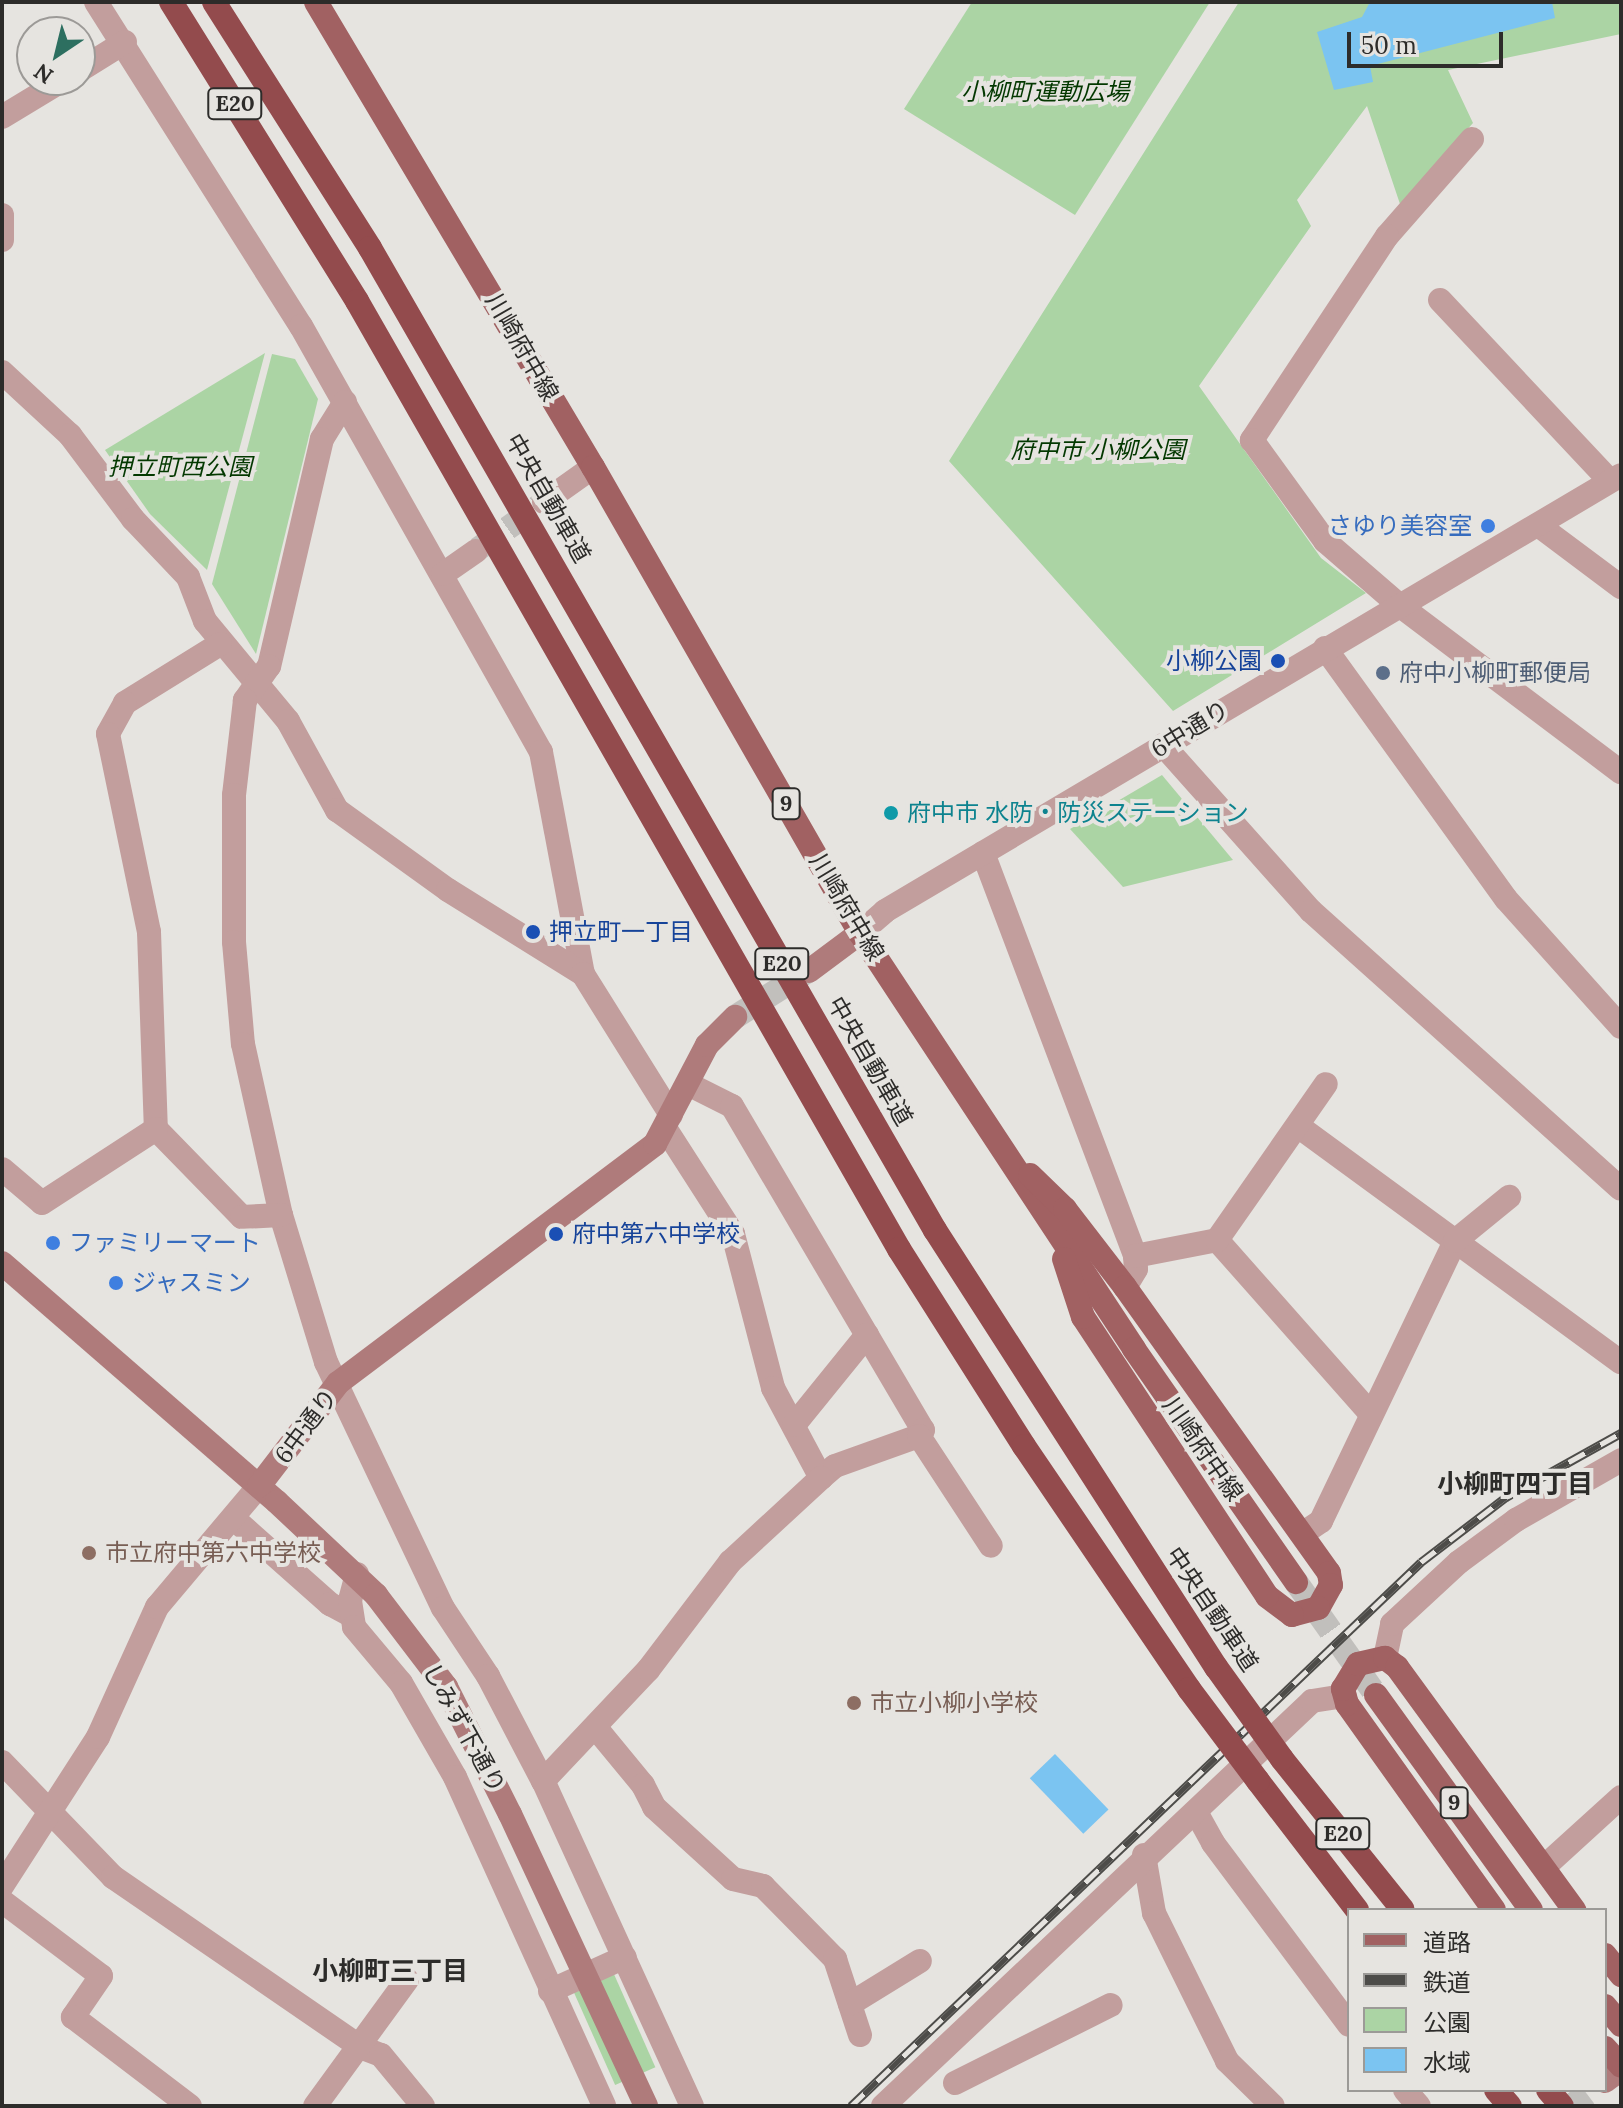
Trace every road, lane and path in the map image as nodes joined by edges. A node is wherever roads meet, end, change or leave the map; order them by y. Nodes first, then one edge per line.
1 (96, 2) edge
2 (171, 2) edge
3 (214, 2) edge
4 (316, 2) edge
5 (125, 42) junction
6 (96, 60) edge
7 (37, 96) edge
8 (2, 117) edge
9 (1472, 139) dead end
10 (2, 215) edge
11 (2, 240) edge
12 (1440, 300) dead end
13 (2, 372) edge
14 (345, 402) junction
15 (593, 467) junction
16 (1615, 478) edge
17 (544, 502) tunnel mouth
18 (1538, 525) junction
19 (476, 551) tunnel mouth
20 (443, 574) junction
21 (1621, 587) edge
22 (1399, 605) junction
23 (220, 644) junction
24 (1325, 648) junction
25 (256, 683) junction
26 (1163, 745) junction
27 (1621, 772) edge
28 (983, 853) junction
29 (860, 933) junction
30 (809, 971) tunnel mouth
31 (583, 974) junction
32 (735, 1017) tunnel mouth
33 (1621, 1027) edge
34 (688, 1084) junction
35 (1326, 1084) dead end
36 (668, 1121) junction
37 (1298, 1126) junction
38 (156, 1129) junction
39 (999, 1146) junction
40 (2, 1169) edge
41 (1621, 1189) edge
42 (1509, 1197) dead end
43 (281, 1215) junction
44 (1055, 1232) junction
45 (1217, 1240) junction
46 (1455, 1241) junction
47 (1135, 1256) junction
48 (2, 1263) edge
49 (1125, 1287) junction
50 (867, 1335) junction
51 (1621, 1362) edge
52 (338, 1383) junction
53 (1370, 1413) junction
54 (794, 1425) junction
55 (919, 1436) junction
56 (1621, 1460) edge
57 (821, 1478) junction
58 (259, 1486) junction
59 (233, 1518) junction
60 (1302, 1534) junction
61 (991, 1546) dead end
62 (357, 1574) junction
63 (1296, 1582) tunnel mouth
64 (349, 1614) junction
65 (1385, 1658) junction
66 (1376, 1695) tunnel mouth
67 (1345, 1696) junction
68 (596, 1728) junction
69 (2, 1762) edge
70 (543, 1781) junction
71 (1621, 1797) edge
72 (52, 1809) junction
73 (1196, 1812) junction
74 (1144, 1855) junction
75 (1544, 1867) junction
76 (2, 1886) edge
77 (2, 1901) edge
78 (1355, 1908) edge
79 (1401, 1908) edge
80 (1493, 1908) edge
81 (1530, 1908) edge
82 (1573, 1908) edge
83 (625, 1957) junction
84 (920, 1961) dead end
85 (407, 1980) dead end
86 (550, 1991) junction
87 (850, 2004) junction
88 (1111, 2005) dead end
89 (1607, 2008) edge
90 (1347, 2022) edge
91 (1621, 2025) edge
92 (860, 2035) dead end
93 (360, 2047) junction
94 (1607, 2050) edge
95 (1621, 2067) edge
96 (955, 2083) dead end
97 (190, 2106) edge
98 (315, 2106) edge
99 (423, 2106) edge
100 (604, 2106) edge
101 (646, 2106) edge
102 (692, 2106) edge
103 (883, 2106) edge
104 (1273, 2106) edge

1 - 5 street
2 - 78 highway, E20, bridge
3 - 79 highway, 中央自動車道 / E20, bridge
4 - 15 main road, 川崎府中線 / 9
5 - 6 street
5 - 14 street
7 - 8 street
9 - 22 street
10 - 11 street
12 - 16 street
13 - 23 street
14 - 20 street
14 - 25 street
15 - 17 street
15 - 29 main road, 川崎府中線 / 9
16 - 18 street, 6中通り
18 - 21 street
18 - 22 street, 6中通り
19 - 20 street
20 - 31 street
22 - 24 street, 6中通り
22 - 27 street
23 - 25 street
23 - 38 street
24 - 26 street, 6中通り
24 - 33 street
25 - 31 street
25 - 43 street
26 - 28 street, 6中通り
26 - 41 street
28 - 29 street, 6中通り
28 - 47 street
29 - 30 street, 6中通り
29 - 39 main road, 川崎府中線 / 9
31 - 36 street
32 - 34 street, 6中通り
34 - 36 street, 6中通り
34 - 50 street
35 - 37 street
36 - 52 street, 6中通り
36 - 54 street
37 - 45 street
37 - 46 street
38 - 40 street
38 - 43 street
39 - 44 main road, 川崎府中線 / 9
39 - 49 main road
42 - 46 street
43 - 52 street
44 - 60 main road
44 - 63 main road, 川崎府中線 / 9
45 - 47 street
45 - 53 street
46 - 51 street
46 - 53 street
47 - 49 street
48 - 58 street, しみず下通り
49 - 60 main road
50 - 54 street
50 - 55 street
52 - 58 street, 6中通り
52 - 70 street
53 - 60 street
54 - 57 street
55 - 57 street
55 - 61 street
56 - 65 street
57 - 68 street
58 - 59 street, 6中通り
58 - 62 street, しみず下通り
59 - 64 street
59 - 72 street, 6中通り
62 - 64 street
62 - 101 street, しみず下通り, bridge
64 - 86 street
65 - 67 main road
65 - 75 main road
66 - 81 main road, 9
67 - 73 street
67 - 80 main road
68 - 70 street
68 - 87 street
69 - 72 street
70 - 83 street
71 - 75 street
72 - 76 street, 6中通り
72 - 93 street
73 - 74 street
73 - 90 street
74 - 103 street
74 - 104 street
75 - 82 main road
77 - 97 street
83 - 86 street
83 - 102 street
84 - 87 street
85 - 93 street
86 - 100 street
87 - 92 street
88 - 96 street
89 - 91 main road
93 - 98 street
93 - 99 street
94 - 95 main road

